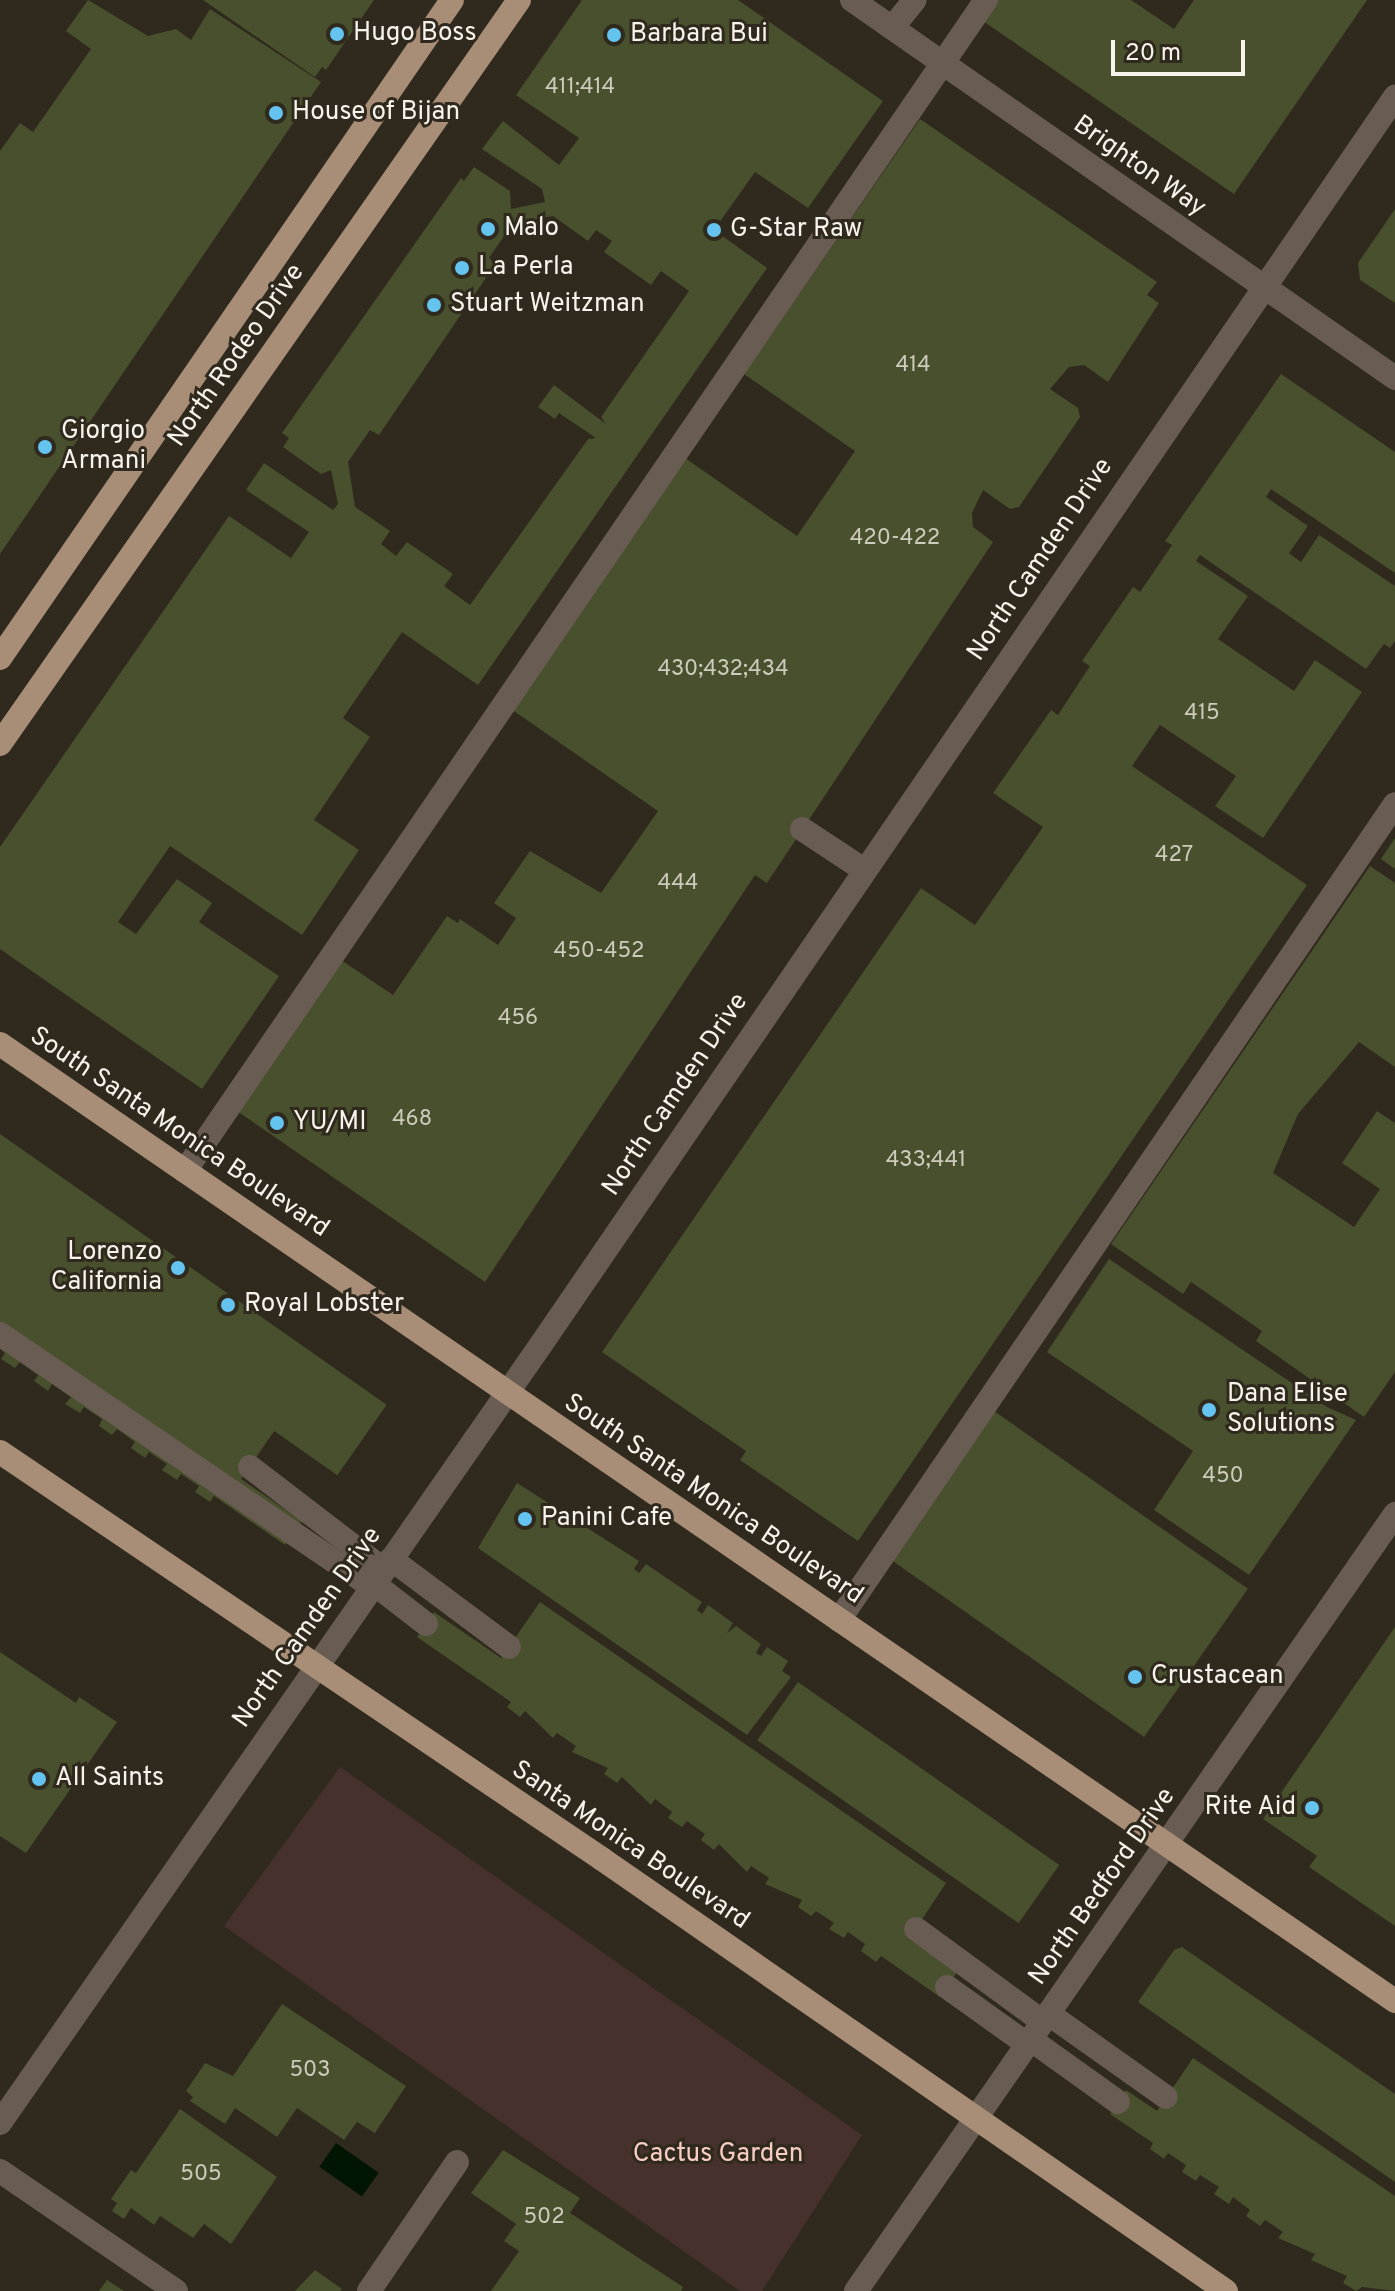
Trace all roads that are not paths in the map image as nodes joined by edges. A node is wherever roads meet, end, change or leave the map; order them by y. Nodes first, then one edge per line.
1 (452, 0) edge
2 (519, 0) edge
3 (852, 0) edge
4 (915, 0) edge
5 (986, 0) edge
6 (892, 28) junction
7 (940, 62) junction
8 (1395, 97) edge
9 (1261, 286) junction
10 (1395, 378) edge
11 (0, 658) edge
12 (0, 744) edge
13 (1395, 804) edge
14 (802, 829) dead end
15 (864, 870) junction
16 (0, 1044) edge
17 (185, 1171) junction
18 (0, 1334) edge
19 (508, 1392) junction
20 (0, 1452) edge
21 (250, 1467) dead end
22 (1391, 1528) edge
23 (379, 1574) junction
24 (839, 1620) junction
25 (426, 1624) dead end
26 (509, 1647) dead end
27 (314, 1666) junction
28 (1167, 1845) junction
29 (916, 1929) dead end
30 (947, 1987) dead end
31 (1395, 2001) edge
32 (1037, 2030) junction
33 (1166, 2097) dead end
34 (1118, 2102) dead end
35 (974, 2120) junction
36 (0, 2123) edge
37 (457, 2162) dead end
38 (0, 2171) edge
39 (176, 2291) edge
40 (369, 2291) edge
41 (856, 2291) edge
42 (1226, 2291) edge

1 - 11 main road, North Rodeo Drive
2 - 12 main road, North Rodeo Drive
3 - 6 street, Brighton Way
4 - 6 street
5 - 7 street
6 - 7 street, Brighton Way
7 - 9 street, Brighton Way
7 - 17 street
8 - 9 street, North Camden Drive
9 - 10 street, Brighton Way
9 - 15 street, North Camden Drive
13 - 24 street
14 - 15 street
15 - 19 street, North Camden Drive
16 - 17 main road, South Santa Monica Boulevard
17 - 19 main road, South Santa Monica Boulevard
18 - 23 street
19 - 23 street, North Camden Drive
19 - 24 main road, South Santa Monica Boulevard
20 - 27 main road, Santa Monica Boulevard
21 - 23 street
22 - 28 street, North Bedford Drive
23 - 25 street
23 - 26 street
23 - 27 street, North Camden Drive
24 - 28 main road, South Santa Monica Boulevard
27 - 35 main road, Santa Monica Boulevard
27 - 36 street, North Camden Drive
28 - 31 main road, South Santa Monica Boulevard
28 - 32 street, North Bedford Drive
29 - 32 street
30 - 32 street
32 - 33 street
32 - 34 street
32 - 35 street, North Bedford Drive
35 - 41 street, North Bedford Drive
35 - 42 main road, Santa Monica Boulevard
37 - 40 street
38 - 39 street

